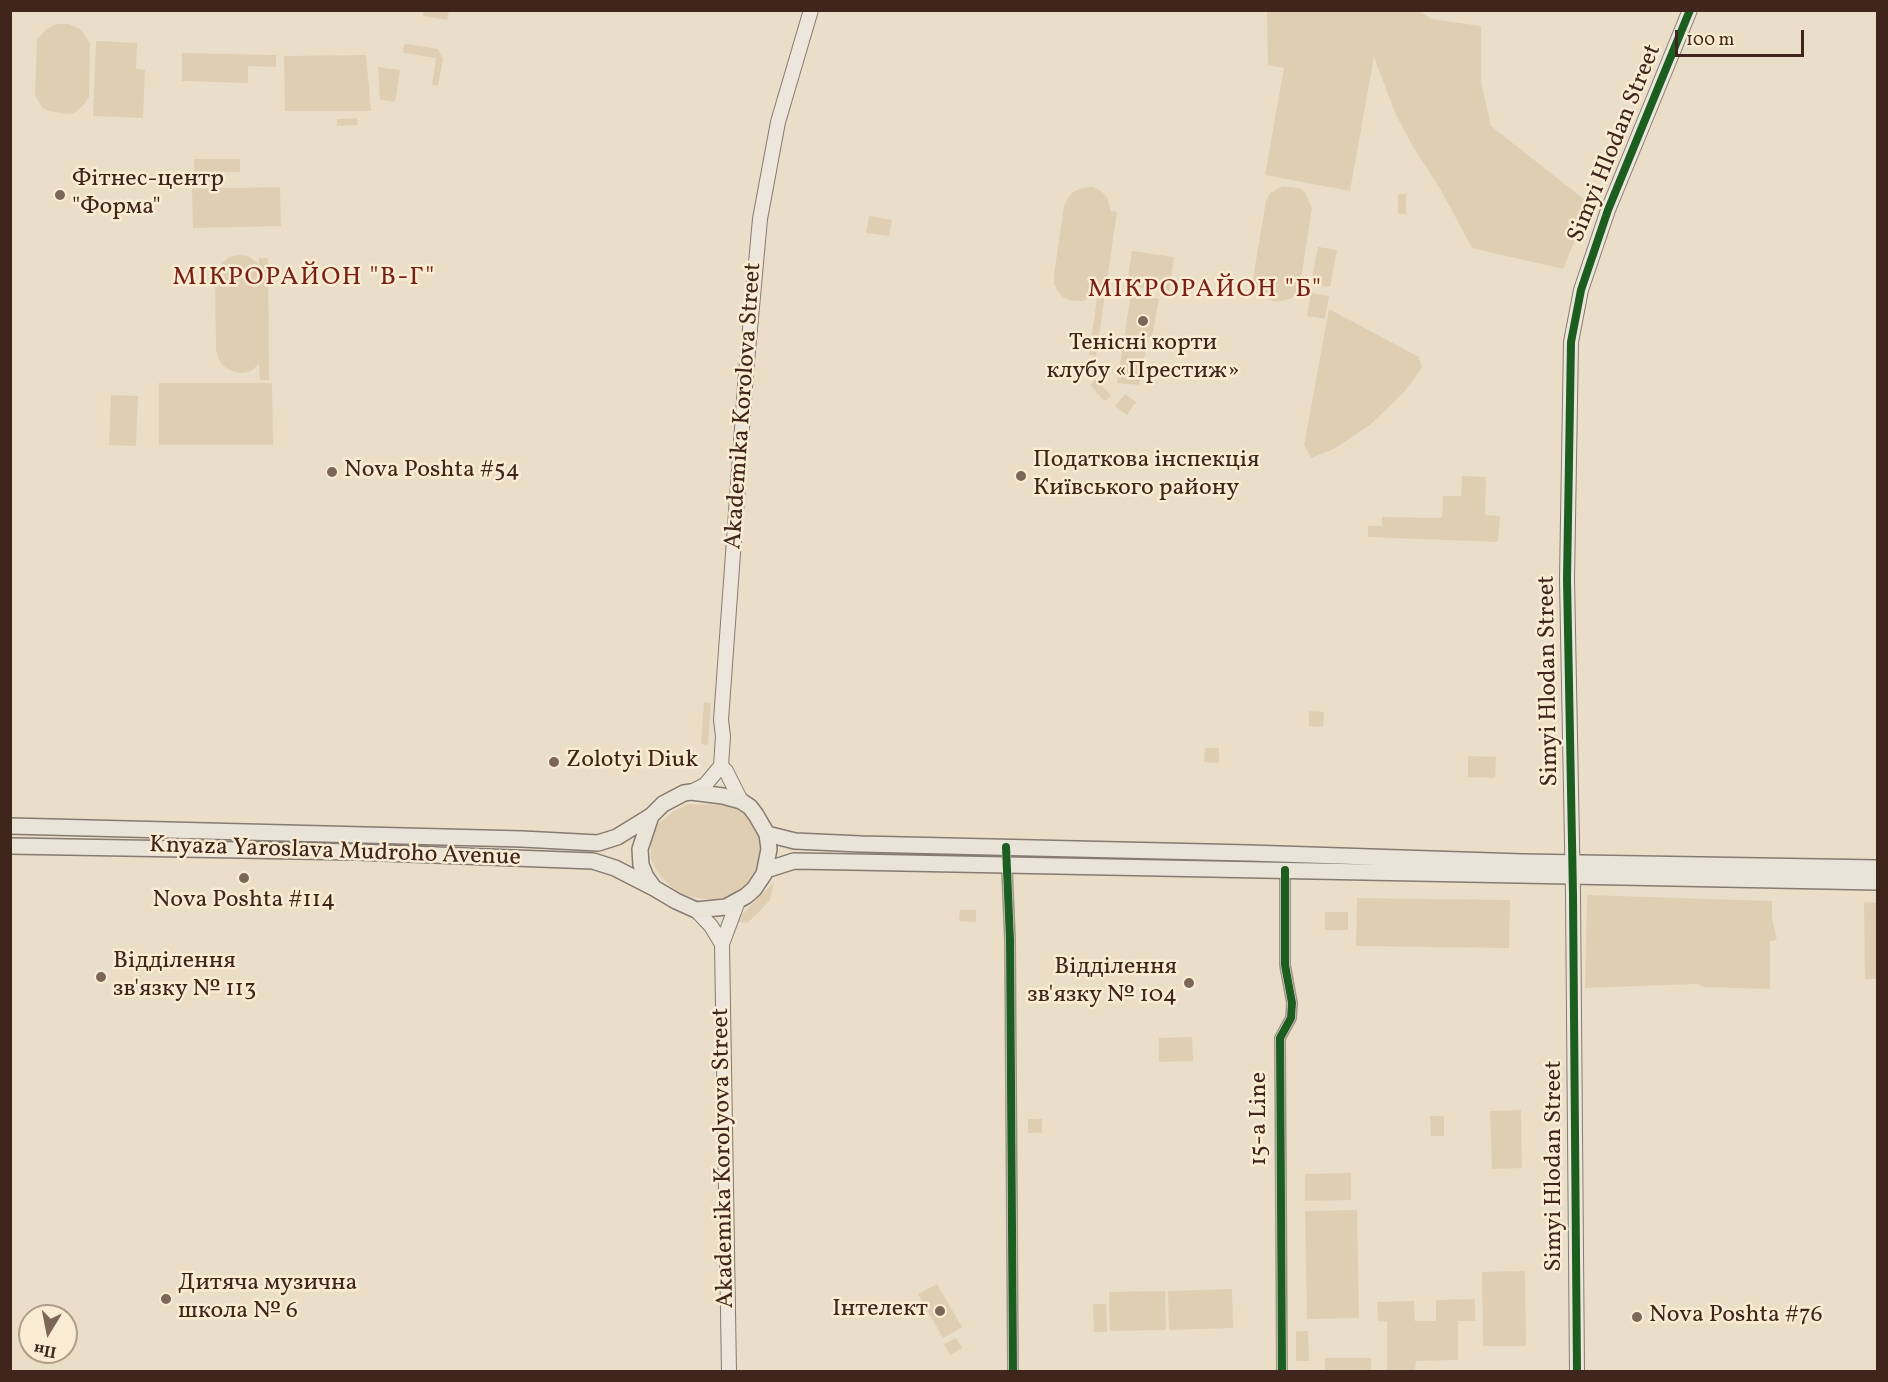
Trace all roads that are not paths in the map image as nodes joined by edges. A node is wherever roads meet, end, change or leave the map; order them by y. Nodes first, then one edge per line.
1 (811, 10) edge
2 (1690, 10) edge
3 (721, 766) junction
4 (691, 792) junction
5 (741, 801) junction
6 (651, 816) junction
7 (10, 826) edge
8 (767, 834) junction
9 (10, 846) edge
10 (1006, 847) junction
11 (1285, 854) junction
12 (1007, 866) junction
13 (1878, 868) edge
14 (1573, 869) junction
15 (766, 870) junction
16 (1285, 870) junction
17 (1878, 882) edge
18 (654, 888) junction
19 (738, 901) junction
20 (696, 909) junction
21 (722, 944) junction
22 (729, 1371) edge
23 (1013, 1371) edge
24 (1282, 1371) edge
25 (1577, 1371) edge

1 - 3 street, Akademika Korolova Street
2 - 14 street, Simyi Hlodan Street
3 - 4 street
3 - 5 street
4 - 5 main road
4 - 6 main road
5 - 8 main road
6 - 7 main road, Knyaza Yaroslava Mudroho Avenue
6 - 18 main road
8 - 10 main road
8 - 15 main road
9 - 18 main road, Knyaza Yaroslava Mudroho Avenue
10 - 11 main road
10 - 12 street
11 - 14 main road
11 - 16 main road
12 - 15 main road
12 - 16 main road
12 - 23 street
13 - 14 main road
14 - 16 main road
14 - 17 main road
14 - 25 street, Simyi Hlodan Street
15 - 19 main road
16 - 24 street, 15-a Line
18 - 20 main road
19 - 20 main road
19 - 21 street, Akademika Korolyova Street
20 - 21 street
21 - 22 street, Akademika Korolyova Street

